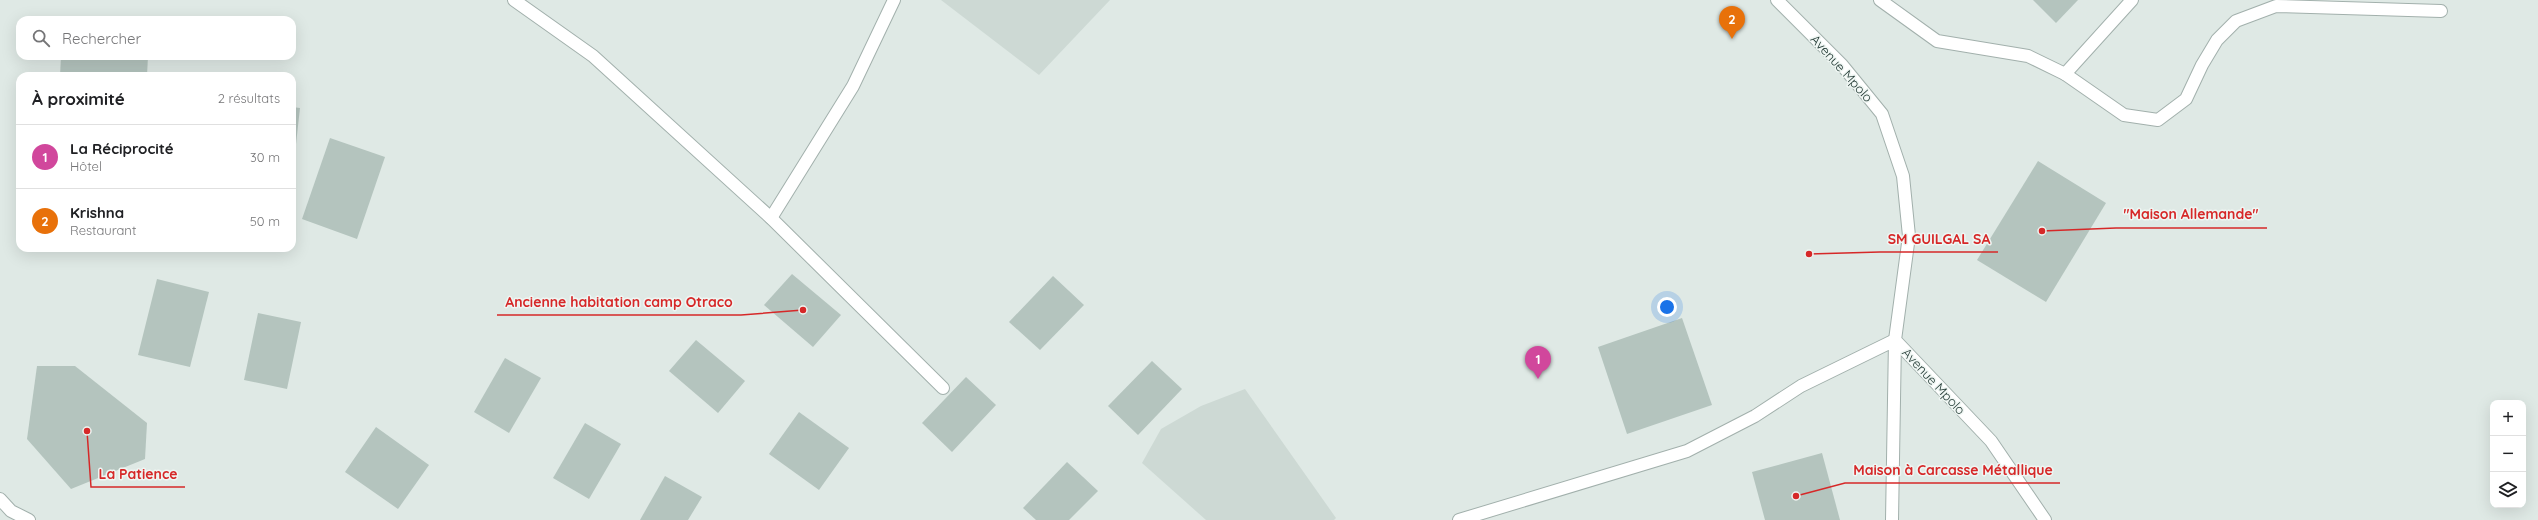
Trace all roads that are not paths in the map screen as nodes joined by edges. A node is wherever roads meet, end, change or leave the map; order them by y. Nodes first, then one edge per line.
1 (514, 0) edge
2 (894, 0) edge
3 (1777, 0) edge
4 (1880, 0) edge
5 (2132, 0) edge
6 (2441, 11) dead end
7 (2065, 74) junction
8 (771, 218) junction
9 (1896, 340) junction
10 (943, 388) dead end
11 (0, 499) edge
12 (29, 520) edge
13 (1459, 520) edge
14 (1892, 520) edge
15 (2045, 520) edge

1 - 8 street
2 - 8 street
3 - 9 street, Avenue Mpolo
4 - 7 street
5 - 7 street
6 - 7 street
8 - 10 street
9 - 13 street
9 - 14 street
9 - 15 street, Avenue Mpolo
11 - 12 street

